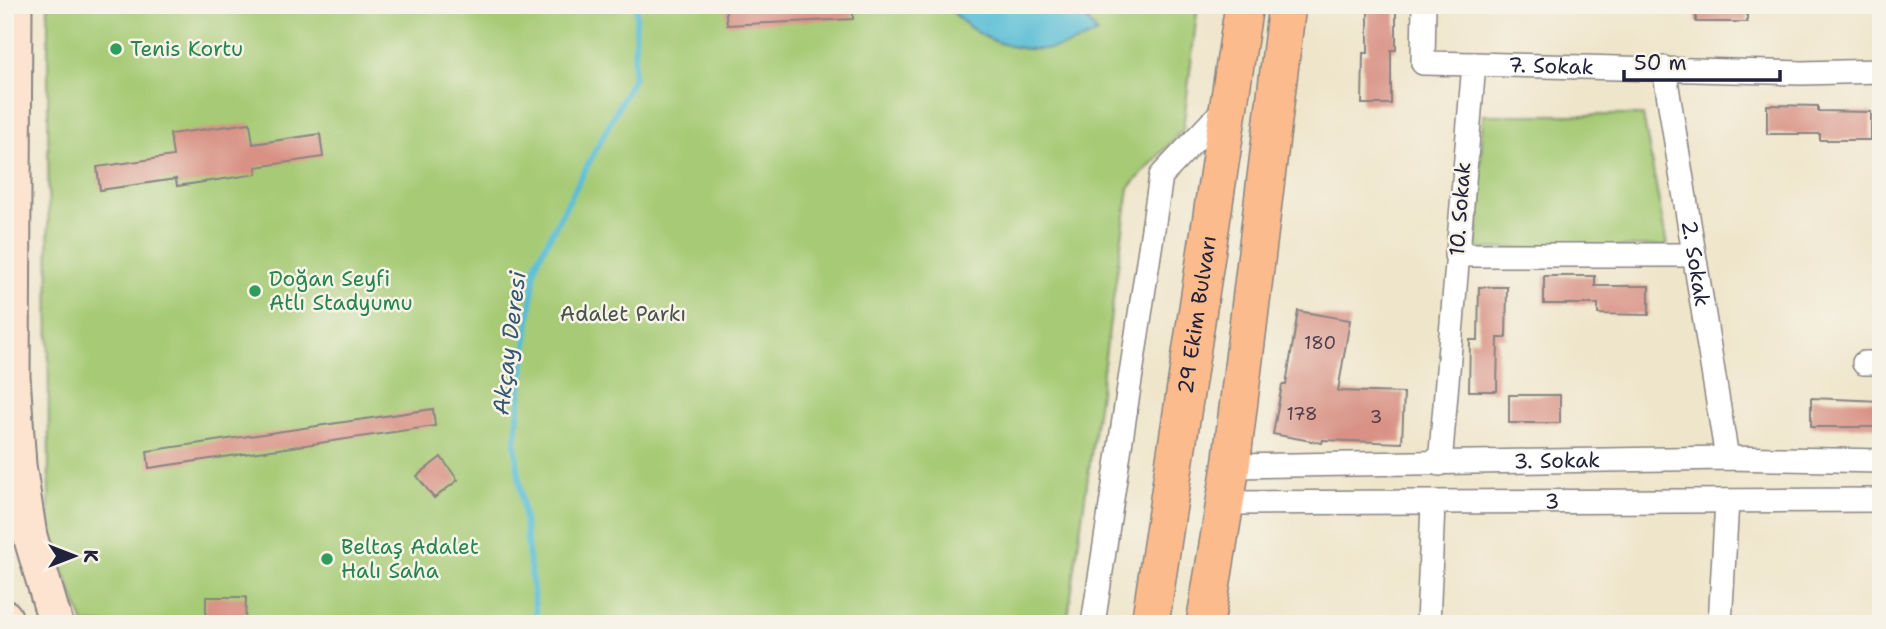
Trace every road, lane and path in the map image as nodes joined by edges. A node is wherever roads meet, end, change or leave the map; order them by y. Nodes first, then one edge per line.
1 (15, 5) edge
2 (1287, 5) edge
3 (1423, 5) edge
4 (1241, 12) edge
5 (1474, 64) junction
6 (1664, 68) junction
7 (1881, 71) edge
8 (1231, 101) junction
9 (1456, 255) junction
10 (1694, 255) junction
11 (1727, 458) junction
12 (1881, 461) edge
13 (1440, 464) junction
14 (1231, 466) junction
15 (1881, 500) edge
16 (1727, 501) junction
17 (1225, 503) junction
18 (1433, 504) junction
19 (5, 617) edge
20 (7, 624) edge
21 (56, 624) edge
22 (1093, 624) edge
23 (1150, 624) edge
24 (1205, 624) edge
25 (1428, 624) edge
26 (1720, 624) edge

1 - 21 street
2 - 14 main road
3 - 5 street
4 - 8 main road, 29 Ekim Bulvarı
5 - 6 street, 7. Sokak
5 - 9 street, 10. Sokak
6 - 7 street, 7. Sokak
6 - 10 street, 2. Sokak
8 - 22 street
8 - 23 main road, 29 Ekim Bulvarı
9 - 10 street
9 - 13 street, 10. Sokak
10 - 11 street, 2. Sokak
11 - 12 street, 3. Sokak
11 - 13 street, 3. Sokak
13 - 14 street, 3. Sokak
14 - 17 main road
15 - 16 street, 3
16 - 18 street, 3
16 - 26 street
17 - 18 street, 3
17 - 24 main road
18 - 25 street
19 - 20 street

